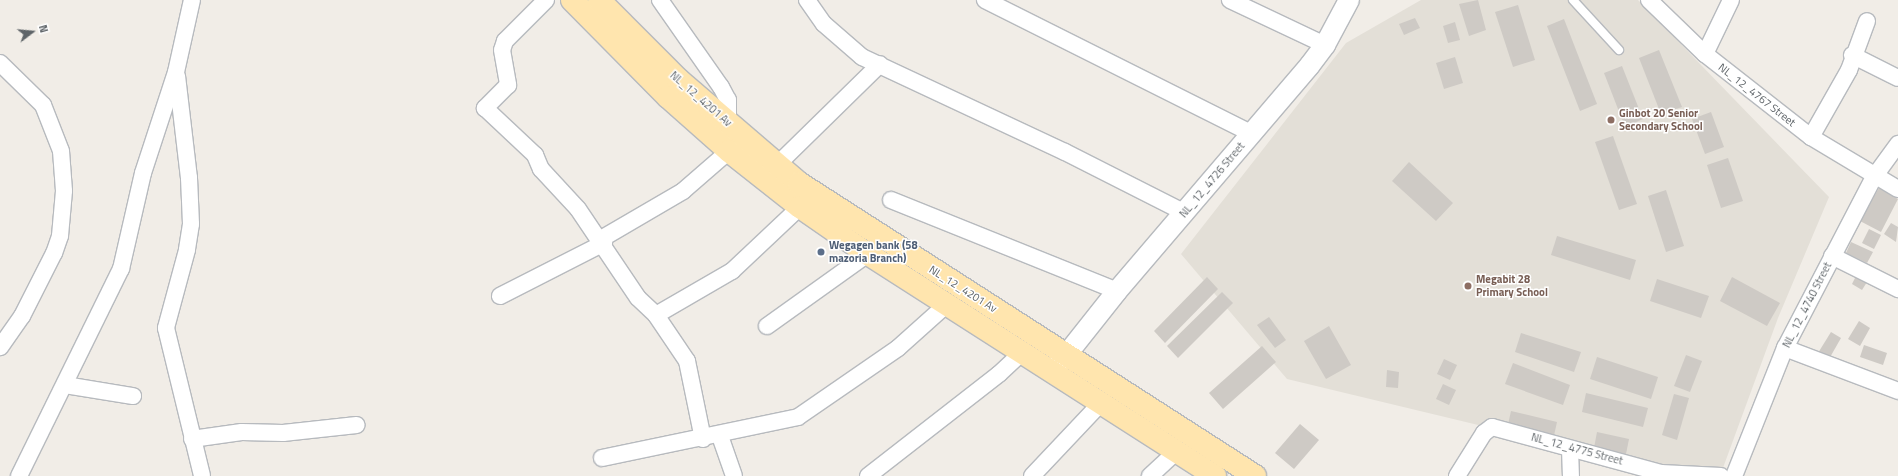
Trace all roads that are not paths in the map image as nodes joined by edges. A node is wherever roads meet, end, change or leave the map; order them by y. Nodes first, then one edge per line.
1 (192, 0) edge
2 (546, 0) edge
3 (572, 0) edge
4 (600, 0) edge
5 (660, 0) edge
6 (807, 0) edge
7 (986, 0) edge
8 (1230, 0) edge
9 (1349, 0) edge
10 (1573, 0) edge
11 (1649, 0) edge
12 (1730, 0) edge
13 (1867, 21) dead end
14 (1325, 45) junction
15 (1619, 50) dead end
16 (1705, 54) junction
17 (1852, 55) junction
18 (0, 63) edge
19 (880, 64) junction
20 (176, 72) junction
21 (1898, 78) edge
22 (728, 122) junction
23 (1251, 133) junction
24 (1811, 137) junction
25 (1898, 144) edge
26 (729, 151) junction
27 (777, 165) junction
28 (1874, 177) junction
29 (1898, 189) edge
30 (891, 200) dead end
31 (800, 207) junction
32 (1185, 213) junction
33 (602, 241) junction
34 (868, 254) junction
35 (1832, 256) junction
36 (1898, 289) edge
37 (1117, 291) junction
38 (500, 296) dead end
39 (947, 304) junction
40 (656, 315) junction
41 (767, 326) dead end
42 (0, 347) edge
43 (1785, 348) junction
44 (1023, 352) junction
45 (1066, 355) junction
46 (1053, 372) junction
47 (65, 385) junction
48 (1898, 391) edge
49 (133, 396) dead end
50 (1101, 403) junction
51 (357, 425) dead end
52 (720, 436) junction
53 (192, 439) junction
54 (702, 439) junction
55 (1570, 450) junction
56 (1176, 451) junction
57 (602, 458) dead end
58 (19, 476) edge
59 (202, 476) edge
60 (734, 476) edge
61 (868, 476) edge
62 (1032, 476) edge
63 (1150, 476) edge
64 (1216, 476) edge
65 (1255, 476) edge
66 (1457, 476) edge
67 (1571, 476) edge
68 (1721, 476) edge
69 (1734, 476) edge

1 - 20 street
2 - 33 street
3 - 26 main road, NL_12_4201 Av
4 - 22 main road, NL_12_4201 Av
5 - 22 street
6 - 19 street
7 - 23 street
8 - 14 street
9 - 14 street, NL_12_4726 Street
10 - 15 lane
11 - 16 street, NL_12_4767 Street
12 - 16 street
13 - 17 street
14 - 23 street, NL_12_4726 Street
16 - 24 street, NL_12_4767 Street
17 - 21 street
17 - 24 street
18 - 42 street
19 - 27 street
19 - 32 street
20 - 47 street
20 - 53 street
22 - 27 main road, NL_12_4201 Av
23 - 32 street, NL_12_4726 Street
24 - 28 street, NL_12_4767 Street
25 - 28 street, NL_12_4740 Street
26 - 31 main road, NL_12_4201 Av
26 - 33 street
27 - 45 main road, NL_12_4201 Av
28 - 29 street, NL_12_4767 Street
28 - 35 street, NL_12_4740 Street
30 - 37 street
31 - 34 main road, NL_12_4201 Av
31 - 40 street
32 - 37 street, NL_12_4726 Street
33 - 38 street
33 - 40 street
34 - 39 main road, NL_12_4201 Av
34 - 41 street
35 - 36 street
35 - 43 street, NL_12_4740 Street
37 - 45 street, NL_12_4726 Street
39 - 44 main road, NL_12_4201 Av
39 - 52 street
40 - 54 street
43 - 48 street
43 - 69 street, NL_12_4740 Street
44 - 46 main road, NL_12_4201 Av
44 - 61 street
45 - 46 street, NL_12_4726 Street
45 - 65 main road, NL_12_4201 Av
46 - 50 main road, NL_12_4201 Av
47 - 49 street
47 - 58 street
50 - 56 main road, NL_12_4201 Av
50 - 62 street
51 - 53 street
52 - 54 street
52 - 60 street
53 - 59 street
54 - 57 street
55 - 66 street, NL_12_4775 Street
55 - 67 street
55 - 68 street, NL_12_4775 Street
56 - 63 street
56 - 64 main road, NL_12_4201 Av

